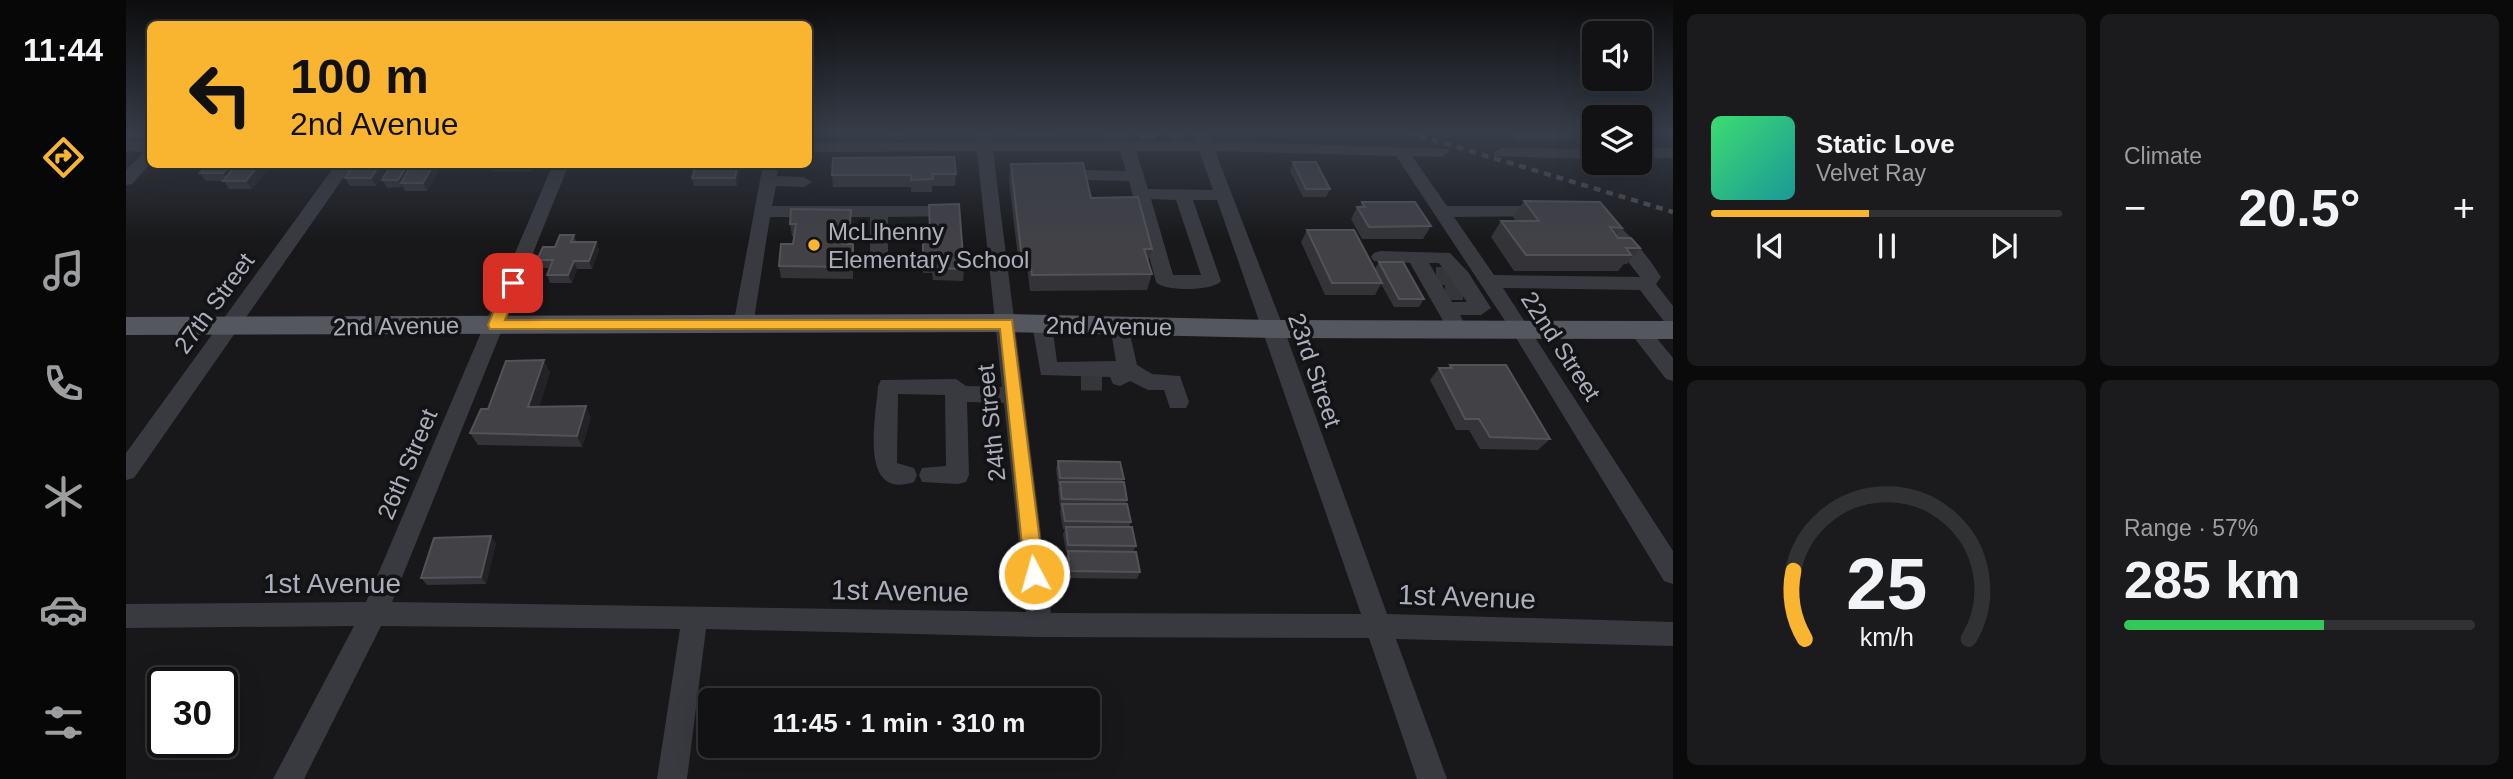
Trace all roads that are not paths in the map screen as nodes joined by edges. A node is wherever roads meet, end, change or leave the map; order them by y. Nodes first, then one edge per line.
1 (342, 168) edge
2 (559, 168) edge
3 (987, 168) edge
4 (1134, 168) edge
5 (1214, 168) edge
6 (1412, 168) edge
7 (770, 173) edge
8 (1085, 175) edge
9 (1136, 176) junction
10 (804, 181) dead end
11 (1141, 194) junction
12 (1183, 194) junction
13 (1224, 195) junction
14 (879, 211) junction
15 (951, 211) edge
16 (763, 212) junction
17 (1442, 212) junction
18 (879, 253) dead end
19 (1380, 257) dead end
20 (1416, 257) junction
21 (1645, 284) junction
22 (1457, 289) junction
23 (1673, 319) edge
24 (1006, 323) junction
25 (1042, 324) junction
26 (495, 325) junction
27 (126, 326) edge
28 (743, 326) junction
29 (1120, 326) junction
30 (225, 328) junction
31 (1520, 328) junction
32 (1274, 329) junction
33 (1639, 330) junction
34 (1673, 330) edge
35 (1128, 369) junction
36 (1012, 370) junction
37 (1048, 370) junction
38 (1673, 373) edge
39 (956, 394) junction
40 (1014, 395) junction
41 (1178, 402) dead end
42 (126, 471) edge
43 (906, 475) dead end
44 (930, 475) dead end
45 (1673, 573) edge
46 (374, 614) junction
47 (126, 616) edge
48 (695, 617) junction
49 (1040, 625) junction
50 (1376, 626) junction
51 (1673, 634) edge
52 (288, 779) edge
53 (672, 779) edge
54 (1432, 779) edge

1 - 30 street, 27th Street
2 - 26 street, 26th Street
3 - 24 street, 24th Street
4 - 9 street
5 - 13 street, 23rd Street
6 - 17 street, 22nd Street
7 - 10 street
7 - 16 street
8 - 9 street
9 - 11 street
11 - 12 street
11 - 12 street
12 - 13 street
13 - 32 street, 23rd Street
14 - 15 street
14 - 16 street
14 - 18 street
16 - 28 street
17 - 21 street
17 - 22 street, 22nd Street
19 - 20 street
20 - 22 street
20 - 22 street
21 - 22 street
21 - 23 street
22 - 31 main road, 2nd Avenue
22 - 31 street, 22nd Street
22 - 32 main road, 2nd Avenue
24 - 25 main road, 2nd Avenue
24 - 28 main road, 2nd Avenue
24 - 36 street, 24th Street
25 - 29 main road, 2nd Avenue
25 - 37 street
26 - 28 main road, 2nd Avenue
26 - 30 main road, 2nd Avenue
26 - 46 street, 26th Street
27 - 30 main road, 2nd Avenue
29 - 32 main road, 2nd Avenue
29 - 35 street
30 - 42 street, 27th Street
31 - 33 main road, 2nd Avenue
31 - 45 street, 22nd Street
32 - 50 street, 23rd Street
33 - 34 main road, 2nd Avenue
33 - 38 street
35 - 37 street
35 - 37 street
35 - 41 street
36 - 37 street
36 - 40 street, 24th Street
39 - 40 street
39 - 43 street
39 - 44 street
40 - 49 street, 24th Street
46 - 47 street, 1st Avenue
46 - 48 street, 1st Avenue
46 - 52 street, 26th Street
48 - 49 street, 1st Avenue
48 - 53 street
49 - 50 street, 1st Avenue
50 - 51 street, 1st Avenue
50 - 54 street, 23rd Street

